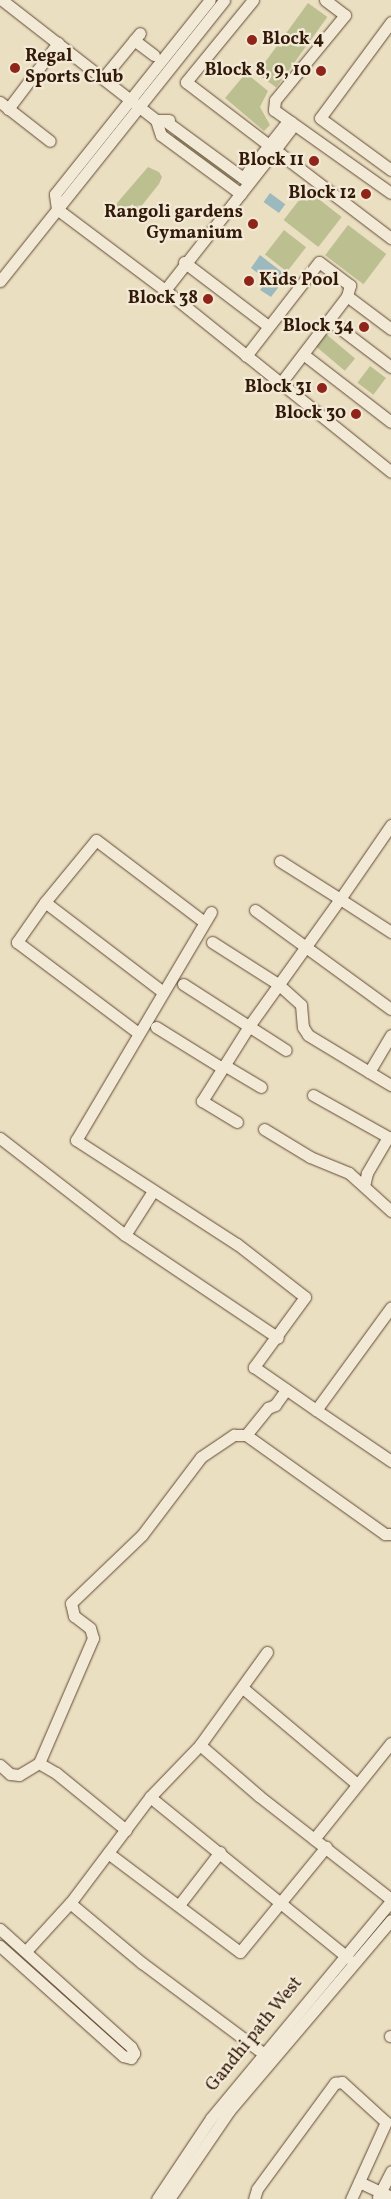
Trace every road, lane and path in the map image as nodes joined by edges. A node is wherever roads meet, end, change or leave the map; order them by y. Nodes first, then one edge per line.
1 (2, 0) edge
2 (210, 0) edge
3 (224, 0) edge
4 (253, 0) edge
5 (325, 0) edge
6 (391, 22) edge
7 (58, 44) junction
8 (154, 55) dead end
9 (103, 78) junction
10 (134, 103) junction
11 (4, 106) edge
12 (291, 122) junction
13 (164, 131) junction
14 (50, 142) dead end
15 (271, 149) junction
16 (391, 170) edge
17 (240, 193) junction
18 (391, 193) edge
19 (57, 209) junction
20 (391, 238) edge
21 (185, 263) junction
22 (0, 281) edge
23 (165, 290) junction
24 (347, 296) junction
25 (329, 320) junction
26 (268, 326) junction
27 (391, 329) edge
28 (303, 354) junction
29 (246, 356) junction
30 (391, 367) edge
31 (280, 384) junction
32 (391, 422) edge
33 (391, 472) edge
34 (391, 825) edge
35 (280, 861) dead end
36 (340, 899) junction
37 (46, 902) junction
38 (255, 910) dead end
39 (211, 912) dead end
40 (204, 922) junction
41 (391, 932) edge
42 (212, 942) dead end
43 (305, 946) junction
44 (182, 984) dead end
45 (278, 984) junction
46 (163, 992) junction
47 (391, 1009) edge
48 (249, 1026) junction
49 (156, 1027) dead end
50 (138, 1033) junction
51 (391, 1035) edge
52 (286, 1050) dead end
53 (223, 1067) junction
54 (369, 1072) junction
55 (391, 1085) edge
56 (261, 1087) dead end
57 (313, 1095) dead end
58 (237, 1122) dead end
59 (264, 1129) dead end
60 (0, 1138) edge
61 (364, 1186) junction
62 (153, 1191) junction
63 (391, 1211) edge
64 (125, 1235) junction
65 (391, 1307) edge
66 (278, 1338) junction
67 (286, 1390) junction
68 (316, 1410) junction
69 (246, 1435) junction
70 (391, 1461) edge
71 (391, 1534) edge
72 (268, 1652) dead end
73 (244, 1689) junction
74 (391, 1743) edge
75 (200, 1745) junction
76 (39, 1763) junction
77 (0, 1765) edge
78 (357, 1784) junction
79 (150, 1797) junction
80 (126, 1830) junction
81 (314, 1838) junction
82 (326, 1848) junction
83 (220, 1852) junction
84 (108, 1853) junction
85 (391, 1900) edge
86 (279, 1902) junction
87 (70, 1903) junction
88 (179, 1905) junction
89 (391, 1920) edge
90 (0, 1929) edge
91 (0, 1946) edge
92 (26, 1952) junction
93 (344, 1954) junction
94 (11, 1956) junction
95 (355, 1965) junction
96 (24, 1968) junction
97 (267, 2056) junction
98 (391, 2171) edge
99 (359, 2182) junction
100 (383, 2196) edge
101 (157, 2199) edge
102 (169, 2199) edge
103 (254, 2199) edge
104 (351, 2199) edge

1 - 7 street
2 - 10 street
3 - 10 street
4 - 15 street
5 - 12 street
6 - 16 street
7 - 9 street
7 - 11 street
8 - 9 street
9 - 10 street
10 - 13 street
10 - 19 street
11 - 14 street
12 - 15 street
12 - 18 street
13 - 15 street
13 - 17 street
15 - 17 street
15 - 20 street
17 - 21 street
19 - 22 street
19 - 23 street
21 - 23 street
21 - 26 street
23 - 29 street
24 - 25 street
24 - 26 street
24 - 27 street
25 - 28 street
25 - 30 street
26 - 29 street
28 - 31 street
28 - 32 street
29 - 31 street
31 - 33 street
34 - 36 street
35 - 36 street
36 - 41 street
36 - 43 street
37 - 40 street
37 - 46 street
37 - 50 street
38 - 43 street
39 - 40 street
40 - 46 street
42 - 45 street
43 - 45 street
43 - 47 street
44 - 48 street
45 - 48 street
45 - 54 street
46 - 50 street
48 - 52 street
48 - 53 street
49 - 53 street
50 - 62 street
51 - 54 street
53 - 56 street
53 - 58 street
54 - 55 street
57 - 61 street
59 - 61 street
60 - 64 street
61 - 63 street
62 - 64 street
62 - 66 street
64 - 66 street
65 - 68 street
66 - 67 street
67 - 68 street
67 - 69 street
68 - 70 street
69 - 71 street
69 - 76 street
72 - 73 street
73 - 75 street
73 - 78 street
74 - 78 street
75 - 79 street
75 - 81 street
76 - 77 street
76 - 80 street
78 - 81 street
79 - 80 street
79 - 83 street
80 - 84 street
81 - 82 street
82 - 85 street
82 - 86 street
83 - 86 street
83 - 88 street
84 - 87 street
84 - 88 street
85 - 93 street, Gandhi path West
86 - 88 street
86 - 93 street
87 - 92 street
87 - 97 street
89 - 95 street
90 - 92 street
91 - 94 street
92 - 94 street
92 - 96 street
92 - 96 street
93 - 95 street
93 - 97 street, Gandhi path West
94 - 96 street
95 - 97 street
97 - 101 street, Gandhi path West
97 - 102 street
98 - 100 street
99 - 100 street
99 - 103 street
99 - 104 street

